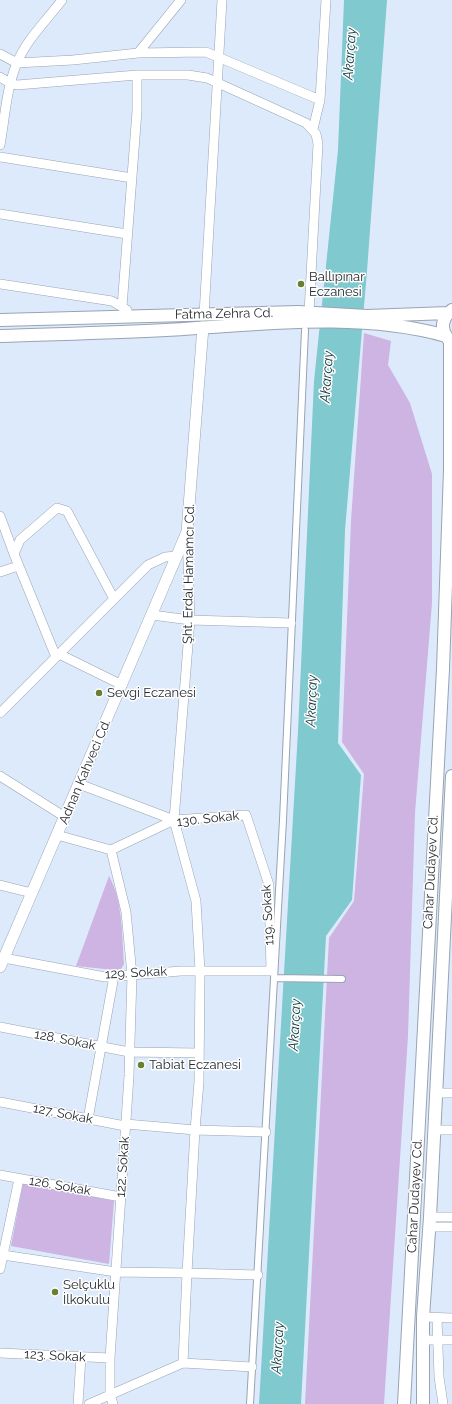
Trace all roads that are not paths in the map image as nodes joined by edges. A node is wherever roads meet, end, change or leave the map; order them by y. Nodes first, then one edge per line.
1 (62, 0) edge
2 (181, 0) edge
3 (222, 0) edge
4 (326, 0) edge
5 (138, 53) junction
6 (0, 54) edge
7 (220, 59) junction
8 (17, 63) junction
9 (137, 75) junction
10 (0, 77) edge
11 (10, 83) junction
12 (219, 85) junction
13 (320, 100) junction
14 (313, 128) junction
15 (0, 145) edge
16 (0, 157) edge
17 (132, 178) junction
18 (0, 214) edge
19 (127, 234) junction
20 (0, 284) edge
21 (122, 307) junction
22 (450, 311) edge
23 (135, 315) junction
24 (315, 315) junction
25 (0, 320) edge
26 (366, 320) junction
27 (204, 321) junction
28 (305, 330) dead end
29 (0, 336) edge
30 (449, 339) edge
31 (0, 516) edge
32 (187, 532) junction
33 (14, 554) junction
34 (177, 556) junction
35 (18, 566) junction
36 (0, 572) edge
37 (114, 599) junction
38 (152, 615) junction
39 (190, 620) junction
40 (291, 623) junction
41 (57, 655) junction
42 (122, 685) junction
43 (0, 700) edge
44 (2, 711) edge
45 (0, 776) edge
46 (452, 776) edge
47 (79, 784) junction
48 (246, 815) joint
49 (65, 817) junction
50 (174, 820) junction
51 (57, 835) junction
52 (450, 835) edge
53 (110, 850) junction
54 (0, 885) edge
55 (32, 893) junction
56 (448, 914) edge
57 (447, 955) edge
58 (1, 963) edge
59 (200, 971) junction
60 (273, 974) junction
61 (132, 975) junction
62 (114, 976) junction
63 (342, 979) dead end
64 (0, 1028) edge
65 (100, 1047) junction
66 (129, 1052) junction
67 (199, 1052) junction
68 (436, 1093) junction
69 (452, 1093) edge
70 (0, 1102) edge
71 (88, 1119) junction
72 (125, 1125) junction
73 (195, 1130) junction
74 (434, 1130) junction
75 (452, 1130) edge
76 (266, 1132) junction
77 (0, 1175) edge
78 (18, 1178) junction
79 (121, 1197) junction
80 (452, 1217) edge
81 (430, 1222) junction
82 (452, 1227) edge
83 (3, 1255) junction
84 (0, 1269) edge
85 (116, 1272) junction
86 (188, 1273) junction
87 (258, 1275) junction
88 (423, 1317) junction
89 (437, 1318) junction
90 (452, 1318) edge
91 (423, 1340) junction
92 (437, 1340) junction
93 (452, 1340) edge
94 (0, 1353) edge
95 (80, 1357) junction
96 (110, 1358) junction
97 (183, 1363) junction
98 (252, 1367) junction
99 (111, 1400) edge
100 (78, 1404) edge
101 (89, 1404) edge
102 (250, 1404) edge
103 (404, 1404) edge
104 (423, 1404) edge
105 (443, 1404) edge

1 - 8 street
2 - 5 street
3 - 7 street
4 - 13 street
5 - 7 street
5 - 8 street
6 - 8 street
7 - 12 street
7 - 13 street
8 - 11 street
9 - 11 street
9 - 12 street
9 - 17 street
10 - 11 street
11 - 15 street
12 - 14 street
12 - 27 street
13 - 14 street
14 - 24 street
16 - 17 street
17 - 19 street
18 - 19 street
19 - 21 street
20 - 21 street
21 - 23 street
22 - 26 main road, Fatma Zehra Cd.
22 - 30 main road, Cahar Dudayev Cd.
23 - 25 main road, Fatma Zehra Cd.
23 - 27 main road, Fatma Zehra Cd.
24 - 26 main road, Fatma Zehra Cd.
24 - 27 main road, Fatma Zehra Cd.
26 - 30 main road, Fatma Zehra Cd.
27 - 29 main road, Fatma Zehra Cd.
27 - 32 street, Şht. Erdal Hamamcı Cd.
28 - 40 street
30 - 103 main road, Cahar Dudayev Cd.
31 - 33 street
32 - 34 street, Adnan Kahveci Cd.
32 - 39 street, Şht. Erdal Hamamcı Cd.
33 - 35 street
33 - 37 street
34 - 37 street
34 - 38 street, Adnan Kahveci Cd.
35 - 36 street
35 - 41 street
37 - 41 street
38 - 39 street
38 - 42 street, Adnan Kahveci Cd.
39 - 40 street
39 - 50 street, Şht. Erdal Hamamcı Cd.
40 - 60 street
41 - 42 street
41 - 44 street
42 - 47 street, Adnan Kahveci Cd.
43 - 44 street
45 - 49 street
46 - 52 main road, Cahar Dudayev Cd.
47 - 49 street, Adnan Kahveci Cd.
47 - 50 street
48 - 50 street, 130. Sokak
48 - 60 street, 119. Sokak
49 - 51 street, Adnan Kahveci Cd.
50 - 53 street, 130. Sokak
50 - 59 street, Şht. Erdal Hamamcı Cd.
51 - 53 street
51 - 55 street, Adnan Kahveci Cd.
52 - 56 main road, Cahar Dudayev Cd.
53 - 61 street, 122. Sokak
54 - 55 street
55 - 58 street, Adnan Kahveci Cd.
56 - 57 main road, Cahar Dudayev Cd.
57 - 68 main road, Cahar Dudayev Cd.
58 - 62 street, 129. Sokak
59 - 60 street, 129. Sokak
59 - 61 street, 129. Sokak
59 - 67 street, Şht. Erdal Hamamcı Cd.
60 - 63 street
60 - 76 street
61 - 62 street, 129. Sokak
61 - 66 street, 122. Sokak
62 - 65 street
64 - 65 street, 128. Sokak
65 - 66 street, 128. Sokak
65 - 71 street
66 - 67 street, 128. Sokak
66 - 72 street, 122. Sokak
67 - 73 street, Şht. Erdal Hamamcı Cd.
68 - 69 street
68 - 74 main road, Cahar Dudayev Cd.
70 - 71 street, 127. Sokak
71 - 72 street, 127. Sokak
72 - 73 street, 127. Sokak
72 - 79 street, 122. Sokak
73 - 76 street, 127. Sokak
73 - 86 street, Şht. Erdal Hamamcı Cd.
74 - 75 street
74 - 81 main road, Cahar Dudayev Cd.
76 - 87 street
77 - 78 street, 126. Sokak
78 - 79 street, 126. Sokak
78 - 83 street
79 - 85 street, 122. Sokak
80 - 81 street
81 - 82 street
81 - 88 main road, Cahar Dudayev Cd.
83 - 84 street
83 - 85 street
85 - 86 street
85 - 96 street, 122. Sokak
86 - 87 street
86 - 97 street, Şht. Erdal Hamamcı Cd.
87 - 98 street
88 - 89 street
88 - 91 main road, Cahar Dudayev Cd.
89 - 90 street
89 - 92 street
91 - 92 street
91 - 104 main road, Cahar Dudayev Cd.
92 - 93 street
92 - 105 street
94 - 95 street, 123. Sokak
95 - 96 street, 123. Sokak
95 - 100 street
96 - 99 street, 122. Sokak
97 - 98 street
97 - 99 street
98 - 102 street
99 - 101 street

